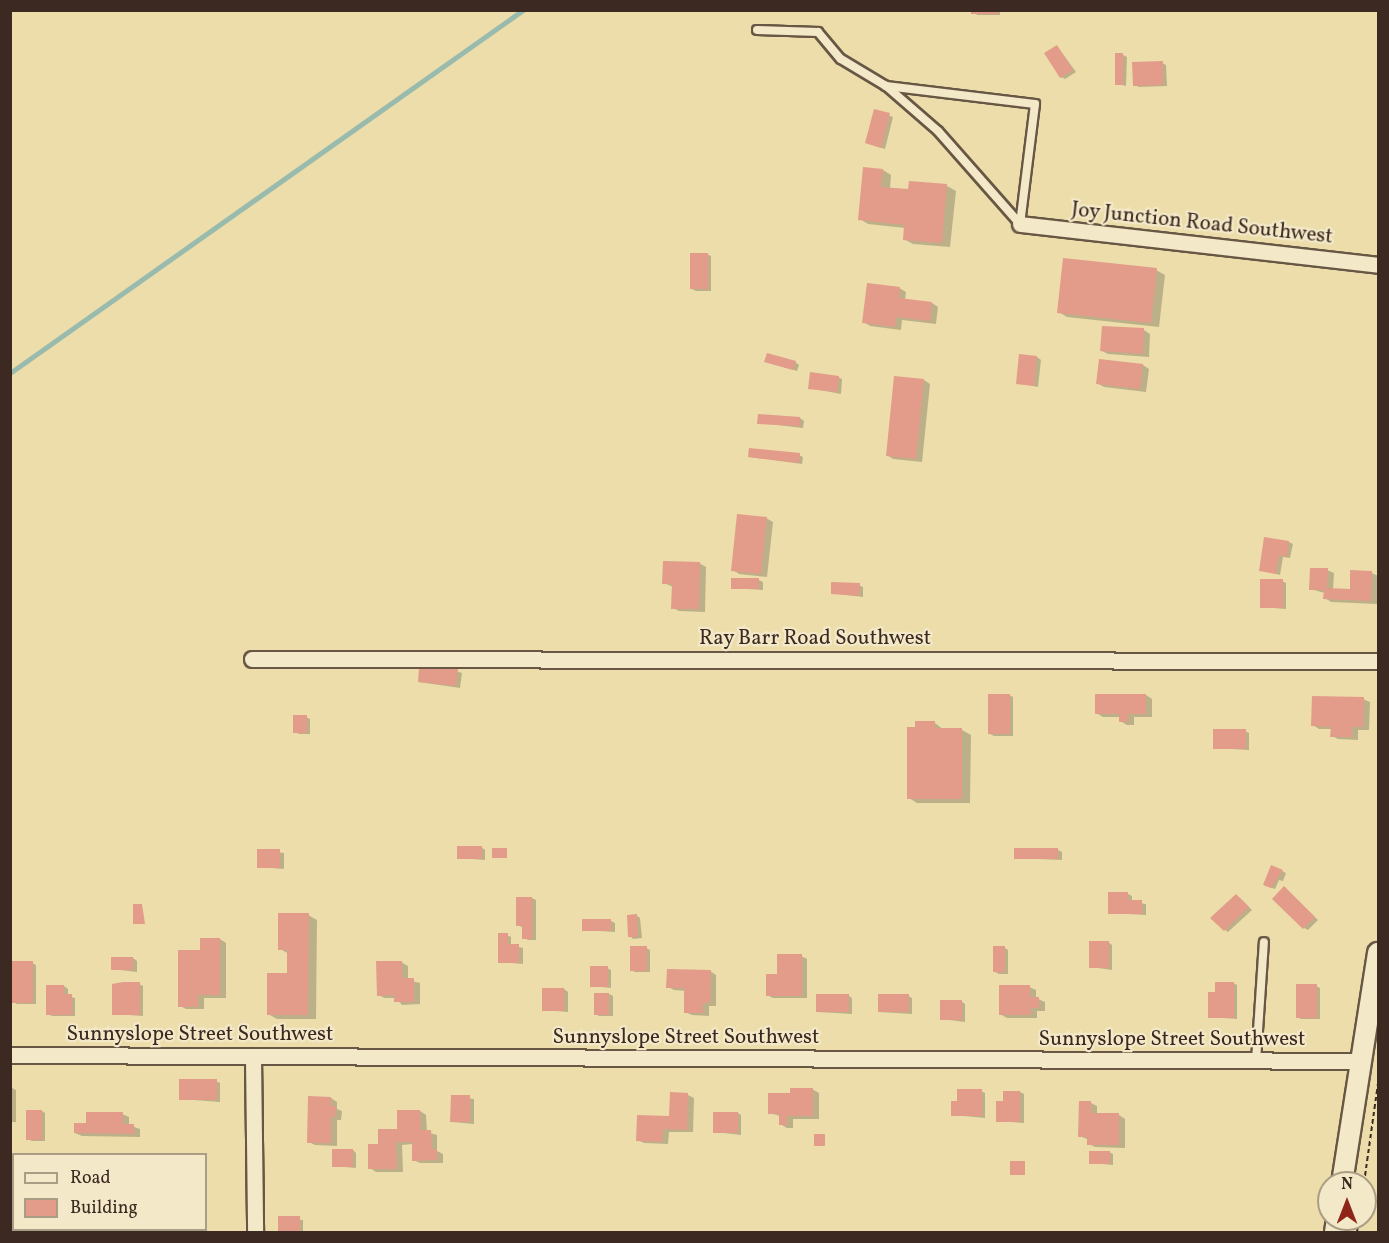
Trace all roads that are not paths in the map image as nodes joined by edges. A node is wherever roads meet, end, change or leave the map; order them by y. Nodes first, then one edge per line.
1 (757, 30) dead end
2 (886, 86) junction
3 (1020, 224) junction
4 (1378, 265) edge
5 (252, 658) dead end
6 (1378, 661) edge
7 (1264, 942) dead end
8 (1378, 953) edge
9 (10, 1055) edge
10 (253, 1057) junction
11 (1256, 1061) junction
12 (1361, 1061) junction
13 (1344, 1171) edge
14 (255, 1233) edge

1 - 2 lane
2 - 3 lane
2 - 3 lane
3 - 4 street, Joy Junction Road Southwest
5 - 6 street, Ray Barr Road Southwest
7 - 11 lane
8 - 12 street
9 - 10 street, Sunnyslope Street Southwest
10 - 11 street, Sunnyslope Street Southwest
10 - 14 street
11 - 12 street, Sunnyslope Street Southwest
12 - 13 street

